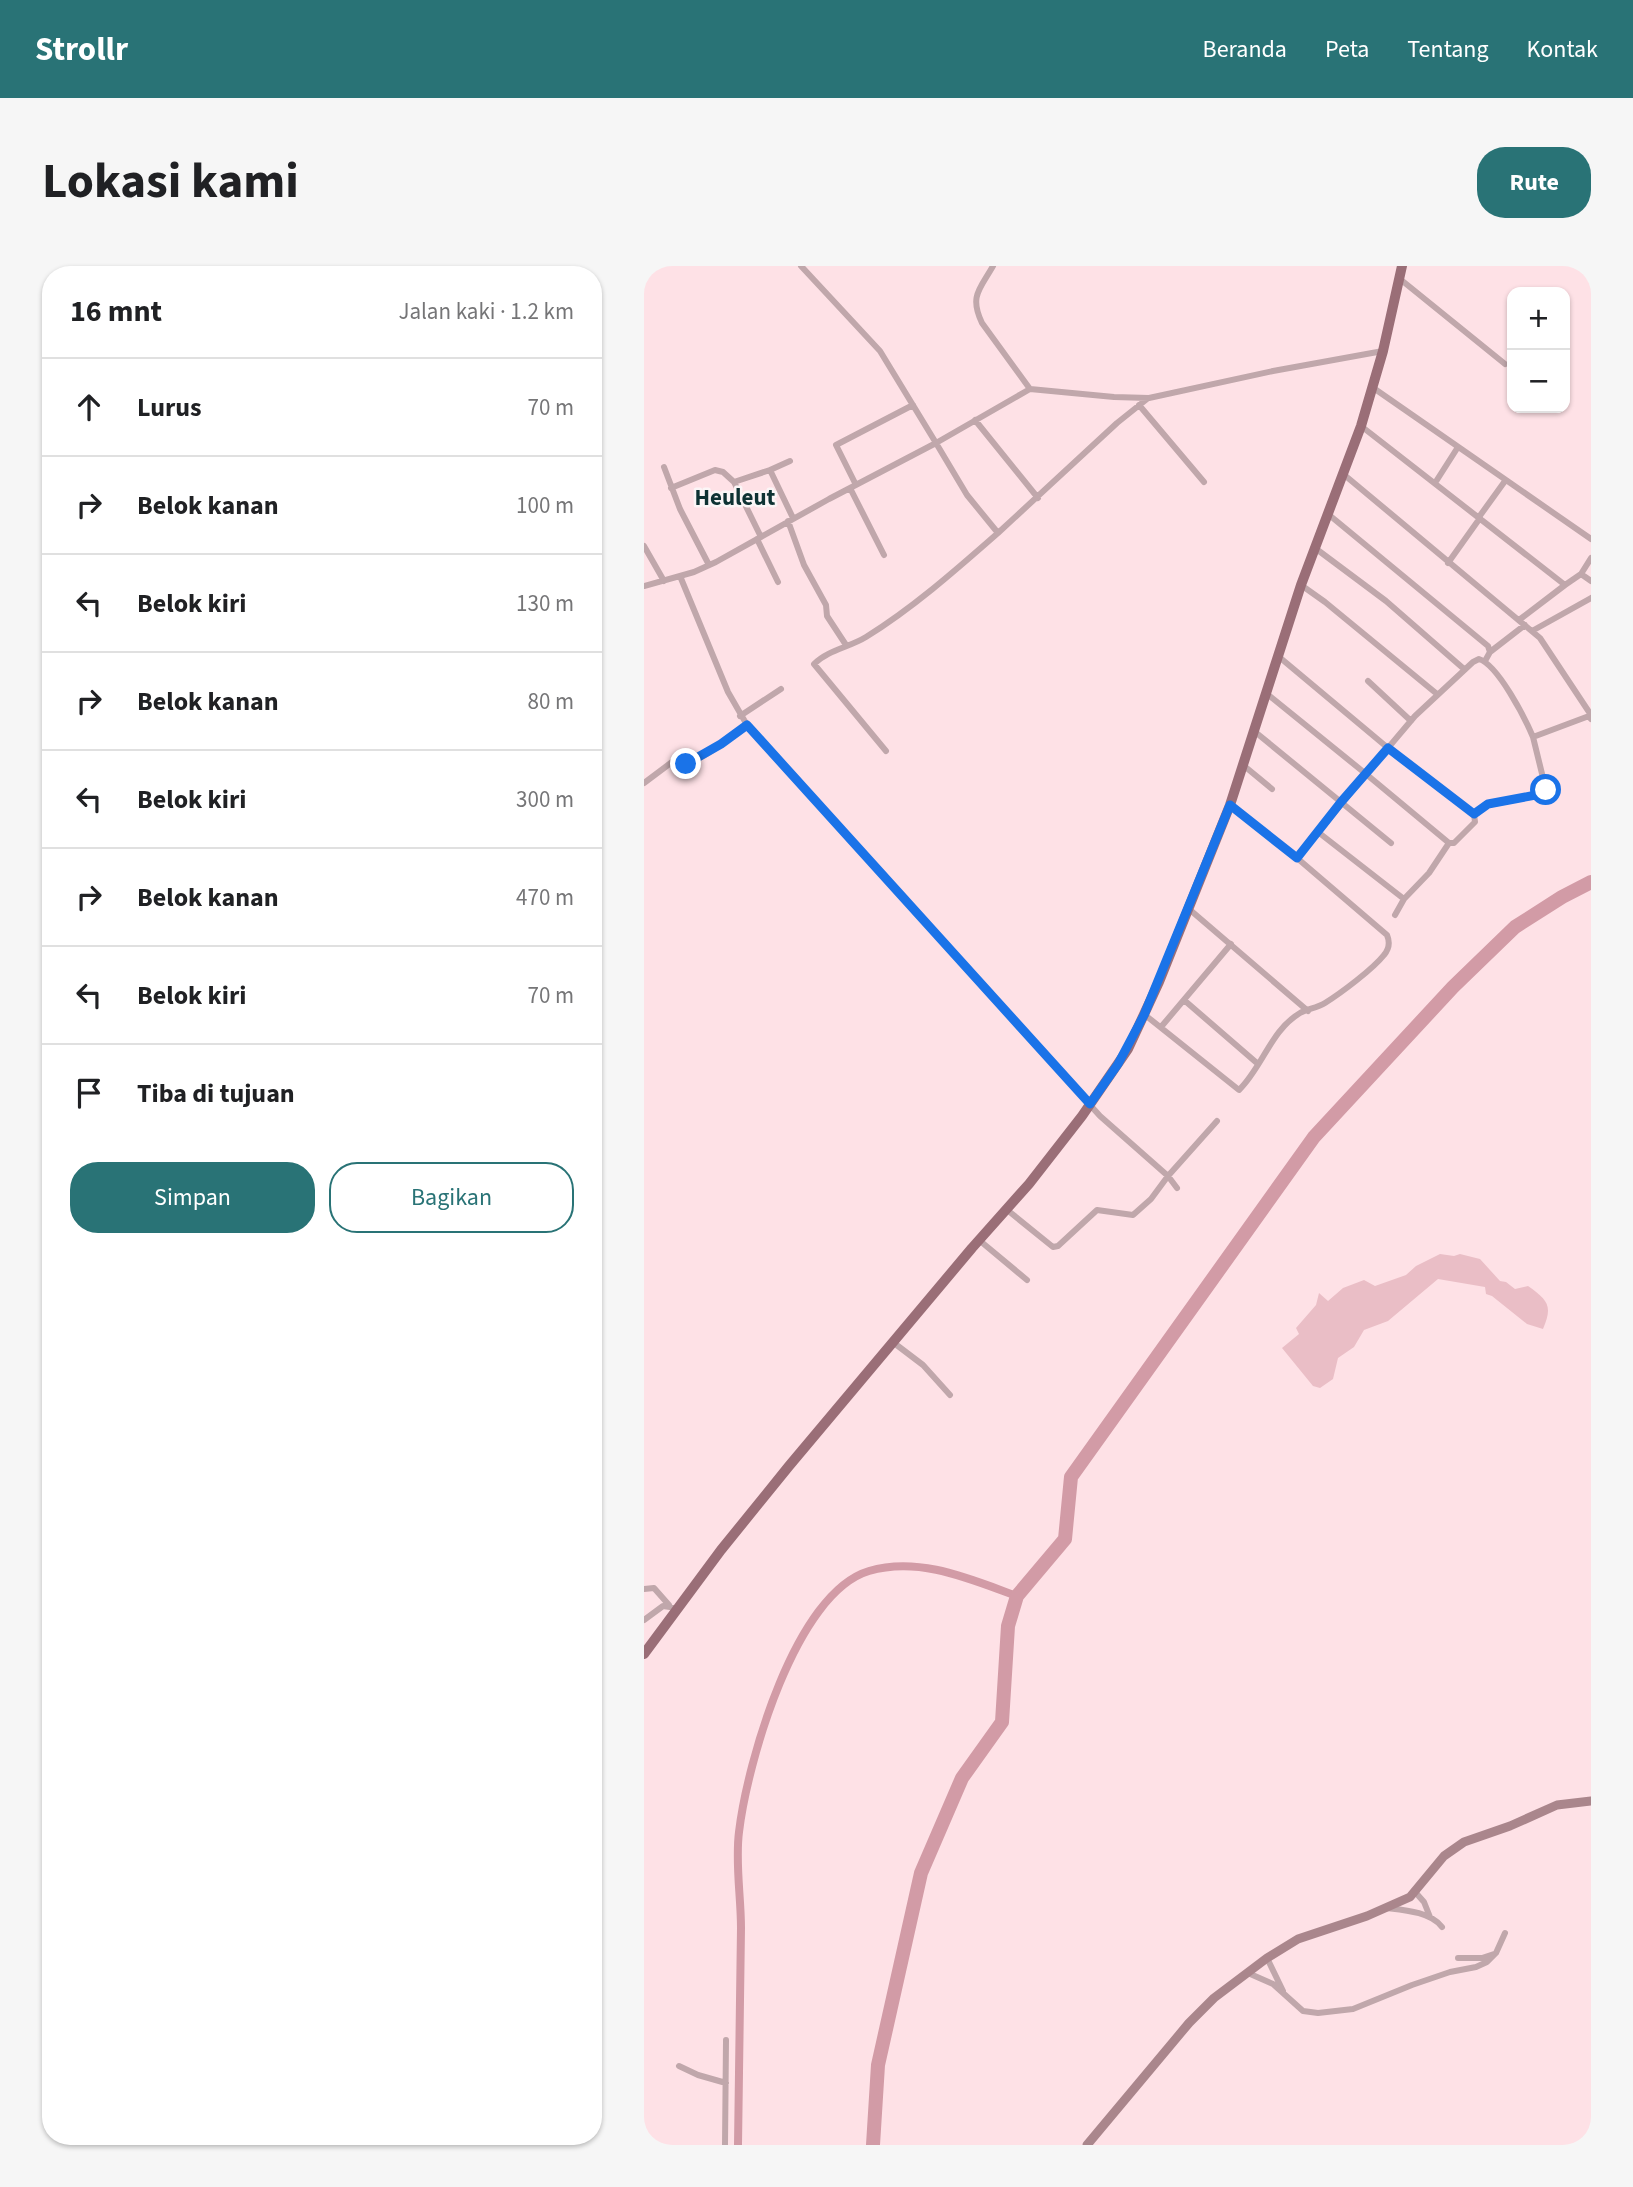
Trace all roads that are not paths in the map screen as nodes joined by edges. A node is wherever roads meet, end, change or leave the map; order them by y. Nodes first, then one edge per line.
1 (801, 266) edge
2 (993, 266) edge
3 (1402, 266) edge
4 (1400, 279) junction
5 (1383, 351) junction
6 (1505, 364) dead end
7 (1372, 387) junction
8 (1030, 389) junction
9 (1149, 398) junction
10 (913, 405) junction
11 (1139, 405) junction
12 (975, 420) junction
13 (1361, 426) junction
14 (936, 443) junction
15 (1458, 447) junction
16 (790, 461) dead end
17 (664, 467) dead end
18 (770, 470) junction
19 (1342, 473) junction
20 (1506, 481) junction
21 (734, 482) junction
22 (1204, 482) dead end
23 (1435, 483) junction
24 (853, 486) junction
25 (671, 488) junction
26 (1038, 498) junction
27 (1328, 514) junction
28 (1479, 518) junction
29 (791, 520) junction
30 (998, 533) junction
31 (759, 538) junction
32 (1591, 539) edge
33 (644, 546) edge
34 (1315, 548) junction
35 (884, 555) dead end
36 (1591, 558) edge
37 (1448, 563) junction
38 (709, 565) junction
39 (1581, 574) junction
40 (680, 576) junction
41 (1591, 581) edge
42 (664, 582) junction
43 (778, 582) dead end
44 (1301, 585) junction
45 (1565, 585) junction
46 (644, 586) edge
47 (1591, 598) edge
48 (1522, 622) junction
49 (1532, 631) junction
50 (846, 645) junction
51 (1490, 652) junction
52 (1278, 656) junction
53 (1485, 661) junction
54 (1464, 670) junction
55 (1368, 681) dead end
56 (782, 689) dead end
57 (1266, 693) junction
58 (1437, 694) junction
59 (740, 716) junction
60 (1590, 717) edge
61 (1411, 721) junction
62 (747, 725) junction
63 (1254, 731) junction
64 (1533, 737) junction
65 (1388, 748) junction
66 (886, 751) dead end
67 (1243, 765) junction
68 (1366, 774) junction
69 (644, 783) edge
70 (1272, 789) dead end
71 (1341, 802) junction
72 (1230, 805) junction
73 (1474, 814) junction
74 (1318, 832) junction
75 (1391, 842) dead end
76 (1449, 843) junction
77 (1297, 858) junction
78 (1404, 899) junction
79 (1189, 909) junction
80 (1395, 915) dead end
81 (1231, 944) junction
82 (1184, 1000) junction
83 (1308, 1011) junction
84 (1144, 1015) junction
85 (1161, 1027) junction
86 (1258, 1064) junction
87 (1090, 1104) junction
88 (1217, 1121) dead end
89 (1168, 1176) junction
90 (1177, 1188) dead end
91 (1006, 1209) junction
92 (979, 1240) junction
93 (1027, 1280) dead end
94 (894, 1343) junction
95 (950, 1395) dead end
96 (644, 1589) edge
97 (673, 1606) junction
98 (644, 1620) edge
99 (644, 1654) edge
100 (1591, 1801) edge
101 (1416, 1893) junction
102 (1385, 1908) junction
103 (1430, 1917) junction
104 (1442, 1927) dead end
105 (1505, 1933) dead end
106 (1496, 1953) junction
107 (1267, 1958) junction
108 (1458, 1958) dead end
109 (1248, 1973) junction
110 (1284, 1993) junction
111 (726, 2040) dead end
112 (679, 2066) dead end
113 (726, 2083) junction
114 (725, 2145) edge
115 (1087, 2145) edge

1 - 10 street
2 - 8 street
3 - 4 main road
4 - 5 main road
4 - 6 street
5 - 7 main road
5 - 9 street
7 - 13 main road
7 - 15 street
8 - 9 street
8 - 12 street
9 - 11 street
10 - 14 street
10 - 24 street
11 - 22 street
11 - 26 street
12 - 14 street
12 - 26 street
13 - 19 main road
13 - 23 street
14 - 24 street
14 - 30 street
15 - 20 street
15 - 23 street
16 - 18 street
17 - 25 street
18 - 21 street
18 - 29 street
19 - 27 main road
19 - 37 street
20 - 28 street
20 - 32 street
21 - 25 street
21 - 31 street
23 - 28 street
24 - 29 street
24 - 35 street
25 - 38 street
26 - 30 street
27 - 34 main road
27 - 51 street
28 - 37 street
28 - 45 street
29 - 31 street
29 - 50 street
30 - 50 street
31 - 38 street
31 - 43 street
33 - 42 street
34 - 44 main road
34 - 54 street
36 - 39 street
37 - 48 street
38 - 40 street
39 - 41 street
39 - 45 street
40 - 42 street
40 - 59 street
42 - 46 street
44 - 52 main road
44 - 58 street
45 - 48 street
47 - 49 street
48 - 49 street
48 - 51 street
49 - 60 street
50 - 66 street
51 - 53 street
52 - 57 main road
52 - 65 street
53 - 54 street
53 - 64 street
54 - 58 street
55 - 61 street
56 - 59 street
57 - 63 main road
57 - 68 street
58 - 61 street
59 - 62 street
60 - 64 street
61 - 65 street
62 - 69 street
62 - 87 street
63 - 67 main road
63 - 71 street
64 - 73 street
65 - 68 street
65 - 73 street
67 - 70 street
67 - 72 main road
68 - 71 street
68 - 76 street
71 - 74 street
71 - 75 street
72 - 77 street
72 - 79 main road
73 - 76 street
74 - 77 street
74 - 78 street
76 - 78 street
77 - 83 street
78 - 80 street
79 - 81 street
79 - 84 main road
81 - 82 street
81 - 83 street
82 - 85 street
82 - 86 street
83 - 86 street
84 - 85 street
84 - 87 main road
85 - 86 street
87 - 89 street
87 - 91 main road
88 - 89 street
89 - 90 street
89 - 91 street
91 - 92 main road
92 - 93 street
92 - 94 main road
94 - 95 street
94 - 97 main road
96 - 97 street
97 - 98 street
97 - 99 main road
100 - 101 street
101 - 102 street
101 - 103 street
102 - 103 street
102 - 107 street
103 - 104 street
105 - 106 street
106 - 108 street
106 - 110 street
107 - 109 street
107 - 110 street
109 - 110 street
109 - 115 street
111 - 113 street
112 - 113 street
113 - 114 street

